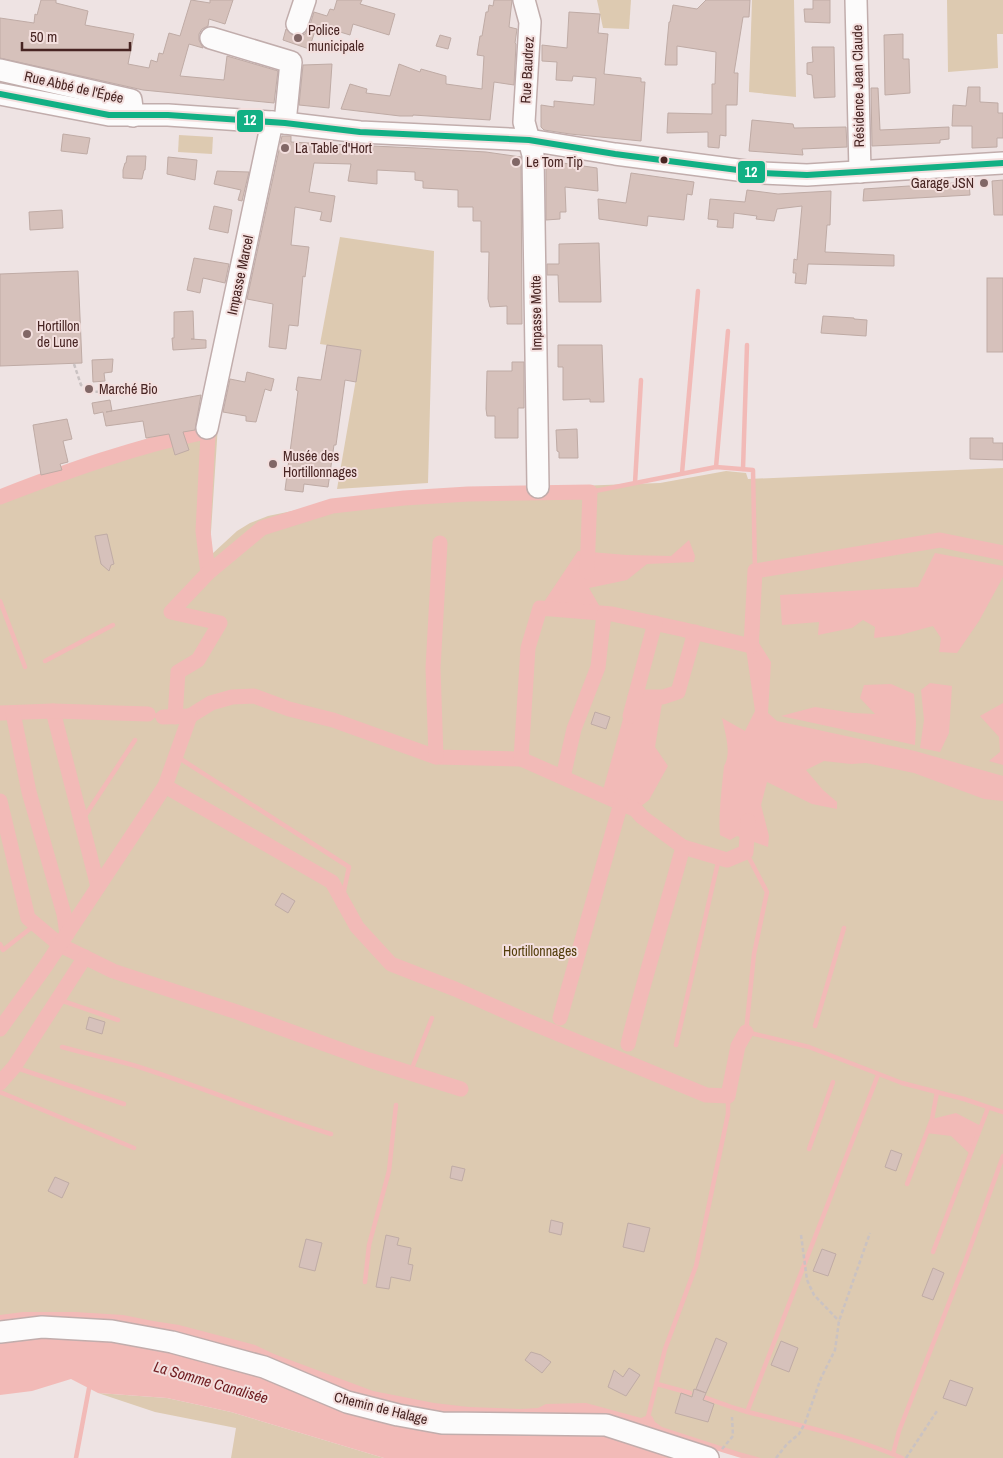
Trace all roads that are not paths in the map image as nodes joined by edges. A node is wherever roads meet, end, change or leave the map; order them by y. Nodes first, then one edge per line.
1 (305, 0) edge
2 (524, 0) edge
3 (856, 0) edge
4 (297, 24) dead end
5 (211, 38) dead end
6 (0, 70) edge
7 (0, 94) edge
8 (133, 116) junction
9 (278, 123) junction
10 (529, 140) junction
11 (1003, 163) edge
12 (860, 172) junction
13 (208, 428) dead end
14 (538, 487) dead end
15 (0, 1332) edge
16 (708, 1458) edge

1 - 4 street
2 - 10 street, Rue Baudrez
3 - 12 street, Résidence Jean Claude
5 - 9 street, Impasse Marcel
6 - 8 street, Rue Abbé de l'Épée
7 - 8 street
8 - 9 street
9 - 10 street
9 - 13 street, Impasse Marcel
10 - 12 street
10 - 14 street, Impasse Motte
11 - 12 street
15 - 16 street, Chemin de Halage

